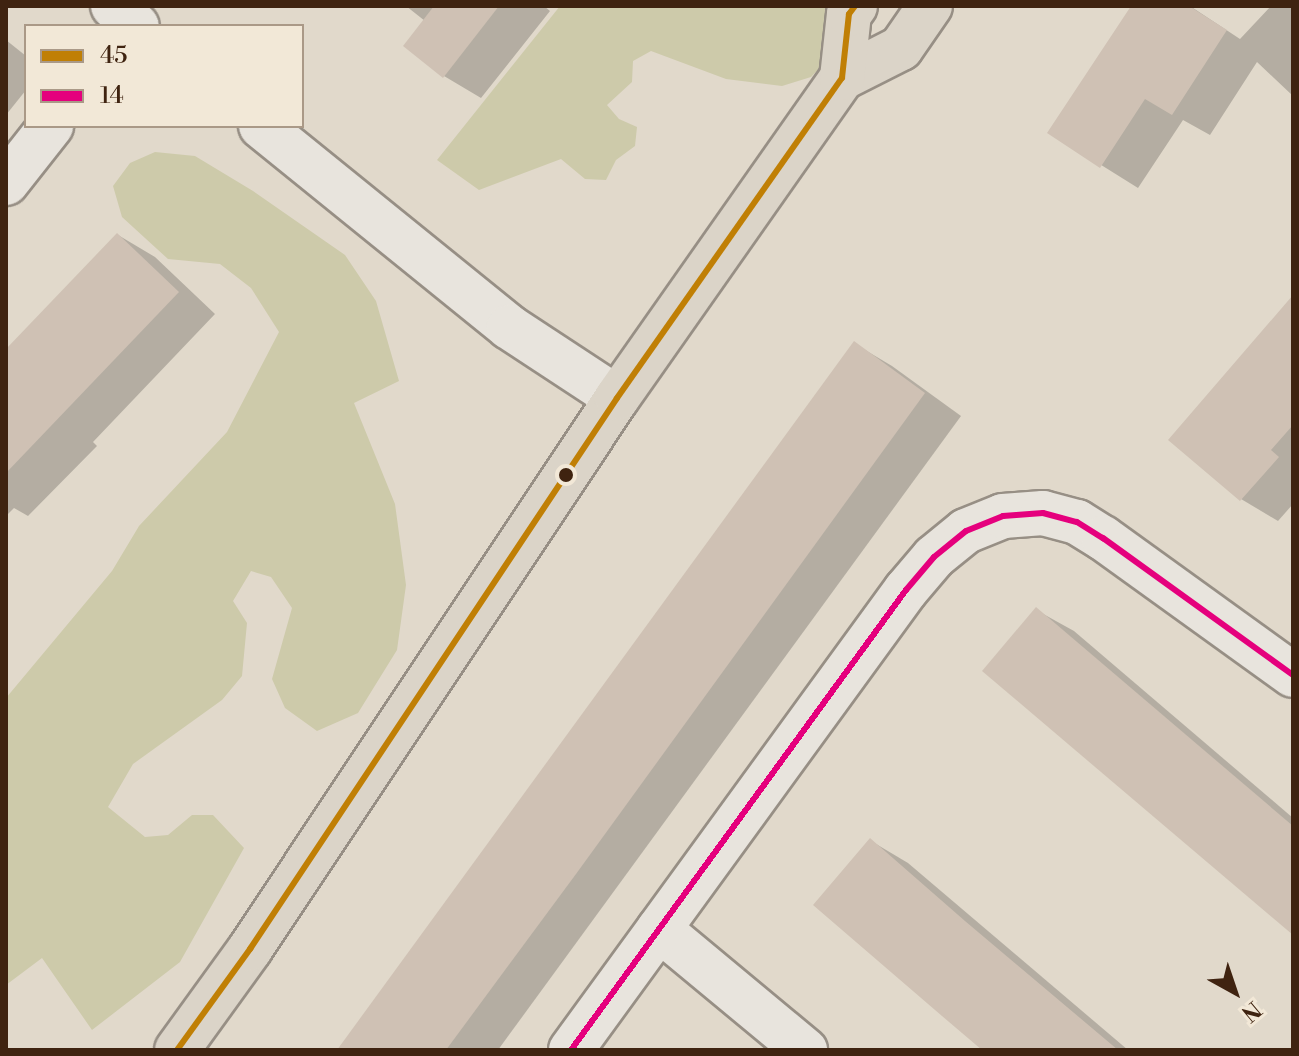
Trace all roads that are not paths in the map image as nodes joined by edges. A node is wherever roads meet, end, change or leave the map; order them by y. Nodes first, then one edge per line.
1 (855, 6) edge
2 (930, 6) edge
3 (842, 78) junction
4 (49, 128) edge
5 (263, 128) edge
6 (6, 183) edge
7 (617, 398) junction
8 (1293, 675) edge
9 (659, 929) junction
10 (177, 1050) edge
11 (571, 1050) edge
12 (805, 1050) edge

1 - 3 main road
2 - 3 main road
3 - 7 main road
4 - 6 street
5 - 7 street
7 - 10 main road
8 - 9 street
9 - 11 street
9 - 12 street

